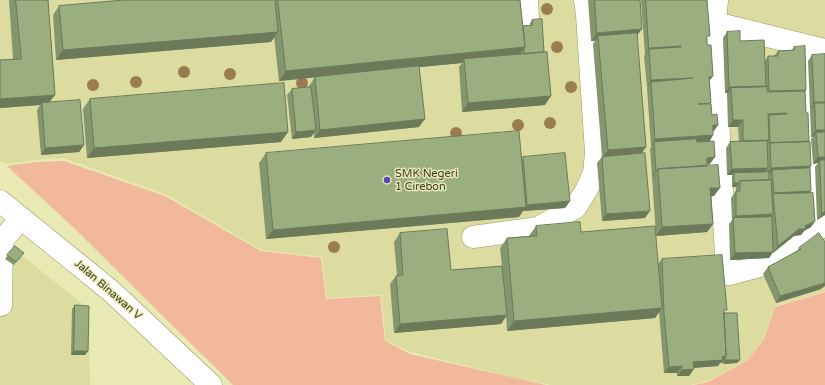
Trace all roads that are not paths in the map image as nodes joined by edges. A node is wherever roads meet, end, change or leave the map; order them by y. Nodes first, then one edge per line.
1 (585, 0) edge
2 (717, 0) edge
3 (715, 23) junction
4 (803, 45) junction
5 (825, 50) edge
6 (0, 201) edge
7 (21, 218) junction
8 (819, 228) edge
9 (473, 237) dead end
10 (1, 305) dead end
11 (211, 385) edge

1 - 9 street
2 - 3 street
3 - 4 street
3 - 8 street
4 - 5 street
4 - 8 street
6 - 7 street, Jalan Binawan V
7 - 10 street
7 - 11 street, Jalan Binawan V

